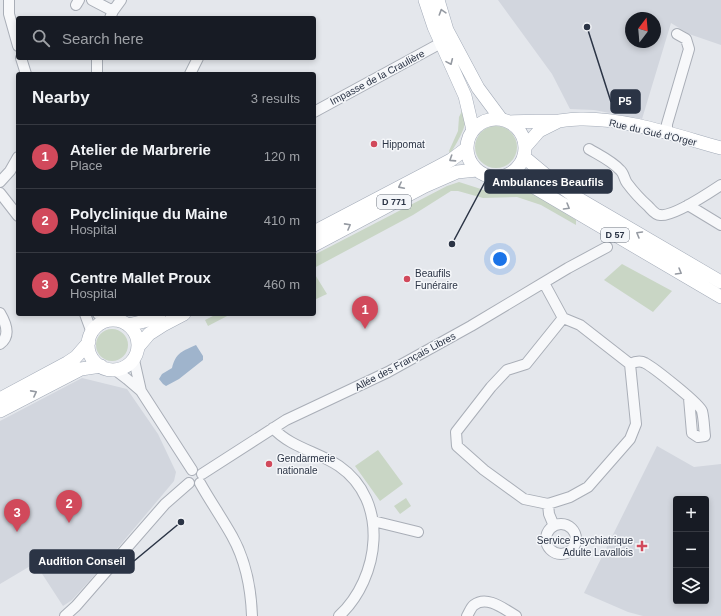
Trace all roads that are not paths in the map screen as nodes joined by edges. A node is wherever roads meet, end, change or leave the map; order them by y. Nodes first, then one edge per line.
1 (8, 0) edge
2 (92, 0) edge
3 (121, 0) edge
4 (426, 0) edge
5 (438, 0) edge
6 (112, 14) edge
7 (677, 34) dead end
8 (16, 39) edge
9 (441, 43) junction
10 (22, 60) edge
11 (98, 60) edge
12 (197, 60) edge
13 (26, 72) edge
14 (97, 72) edge
15 (191, 72) edge
16 (316, 111) edge
17 (505, 121) junction
18 (560, 121) junction
19 (473, 130) junction
20 (667, 133) junction
21 (467, 148) junction
22 (721, 148) edge
23 (589, 149) dead end
24 (525, 152) junction
25 (16, 160) edge
26 (477, 170) junction
27 (508, 175) junction
28 (0, 182) edge
29 (721, 185) edge
30 (0, 193) edge
31 (688, 205) junction
32 (16, 213) edge
33 (721, 225) edge
34 (316, 231) edge
35 (316, 244) edge
36 (607, 246) dead end
37 (721, 282) edge
38 (544, 283) junction
39 (721, 297) edge
40 (0, 313) edge
41 (85, 316) edge
42 (155, 316) edge
43 (180, 316) edge
44 (102, 318) edge
45 (563, 318) junction
46 (128, 325) junction
47 (90, 337) junction
48 (0, 344) edge
49 (138, 346) junction
50 (134, 360) junction
51 (630, 364) junction
52 (101, 366) junction
53 (114, 369) junction
54 (141, 392) junction
55 (0, 399) edge
56 (0, 411) edge
57 (273, 428) junction
58 (705, 436) dead end
59 (192, 470) junction
60 (201, 479) junction
61 (189, 483) junction
62 (548, 504) junction
63 (373, 521) junction
64 (554, 526) dead end
65 (418, 532) dead end
66 (65, 616) edge
67 (252, 616) edge
68 (339, 616) edge
69 (467, 616) edge
70 (516, 616) edge

1 - 8 street
2 - 6 street
3 - 6 street
4 - 9 main road
17 -> 5 main road
7 - 20 street
9 - 16 street, Impasse de la Craulière
9 -> 19 main road
10 - 13 street
11 - 14 street
12 - 15 street
17 - 18 main road, Rue du Gué d'Orger
17 - 19 main road
17 - 24 main road
18 - 20 main road, Rue du Gué d'Orger
18 - 24 main road, Rue du Gué d'Orger
19 - 21 main road
20 - 22 main road, Rue du Gué d'Orger
21 - 26 main road
21 -> 34 main road, D 771
23 - 31 street
24 - 27 main road
37 -> 24 main road, D 57
25 - 28 street
26 - 27 main road
35 -> 26 main road, D 771
27 -> 39 main road, D 57
29 - 31 street
30 - 32 street
31 - 33 street
36 - 38 street, Allée des Français Libres
38 - 45 street
38 - 57 street, Allée des Français Libres
40 - 48 street
41 - 47 street
42 - 46 main road
43 - 49 main road
44 - 46 main road
44 - 47 main road
45 - 51 street
45 - 62 street
46 - 49 main road
47 - 52 main road
47 - 55 main road
49 - 50 main road
50 - 53 main road
50 - 54 street
51 - 58 street
51 - 62 street
52 - 53 main road
56 -> 52 main road
53 - 54 street
54 - 59 street
57 - 60 street, Allée des Français Libres
57 - 63 street
59 - 60 street
59 - 61 street
60 - 61 street
60 - 67 street
61 - 66 street
62 - 64 street
63 - 65 street
63 - 68 street
69 - 70 street

